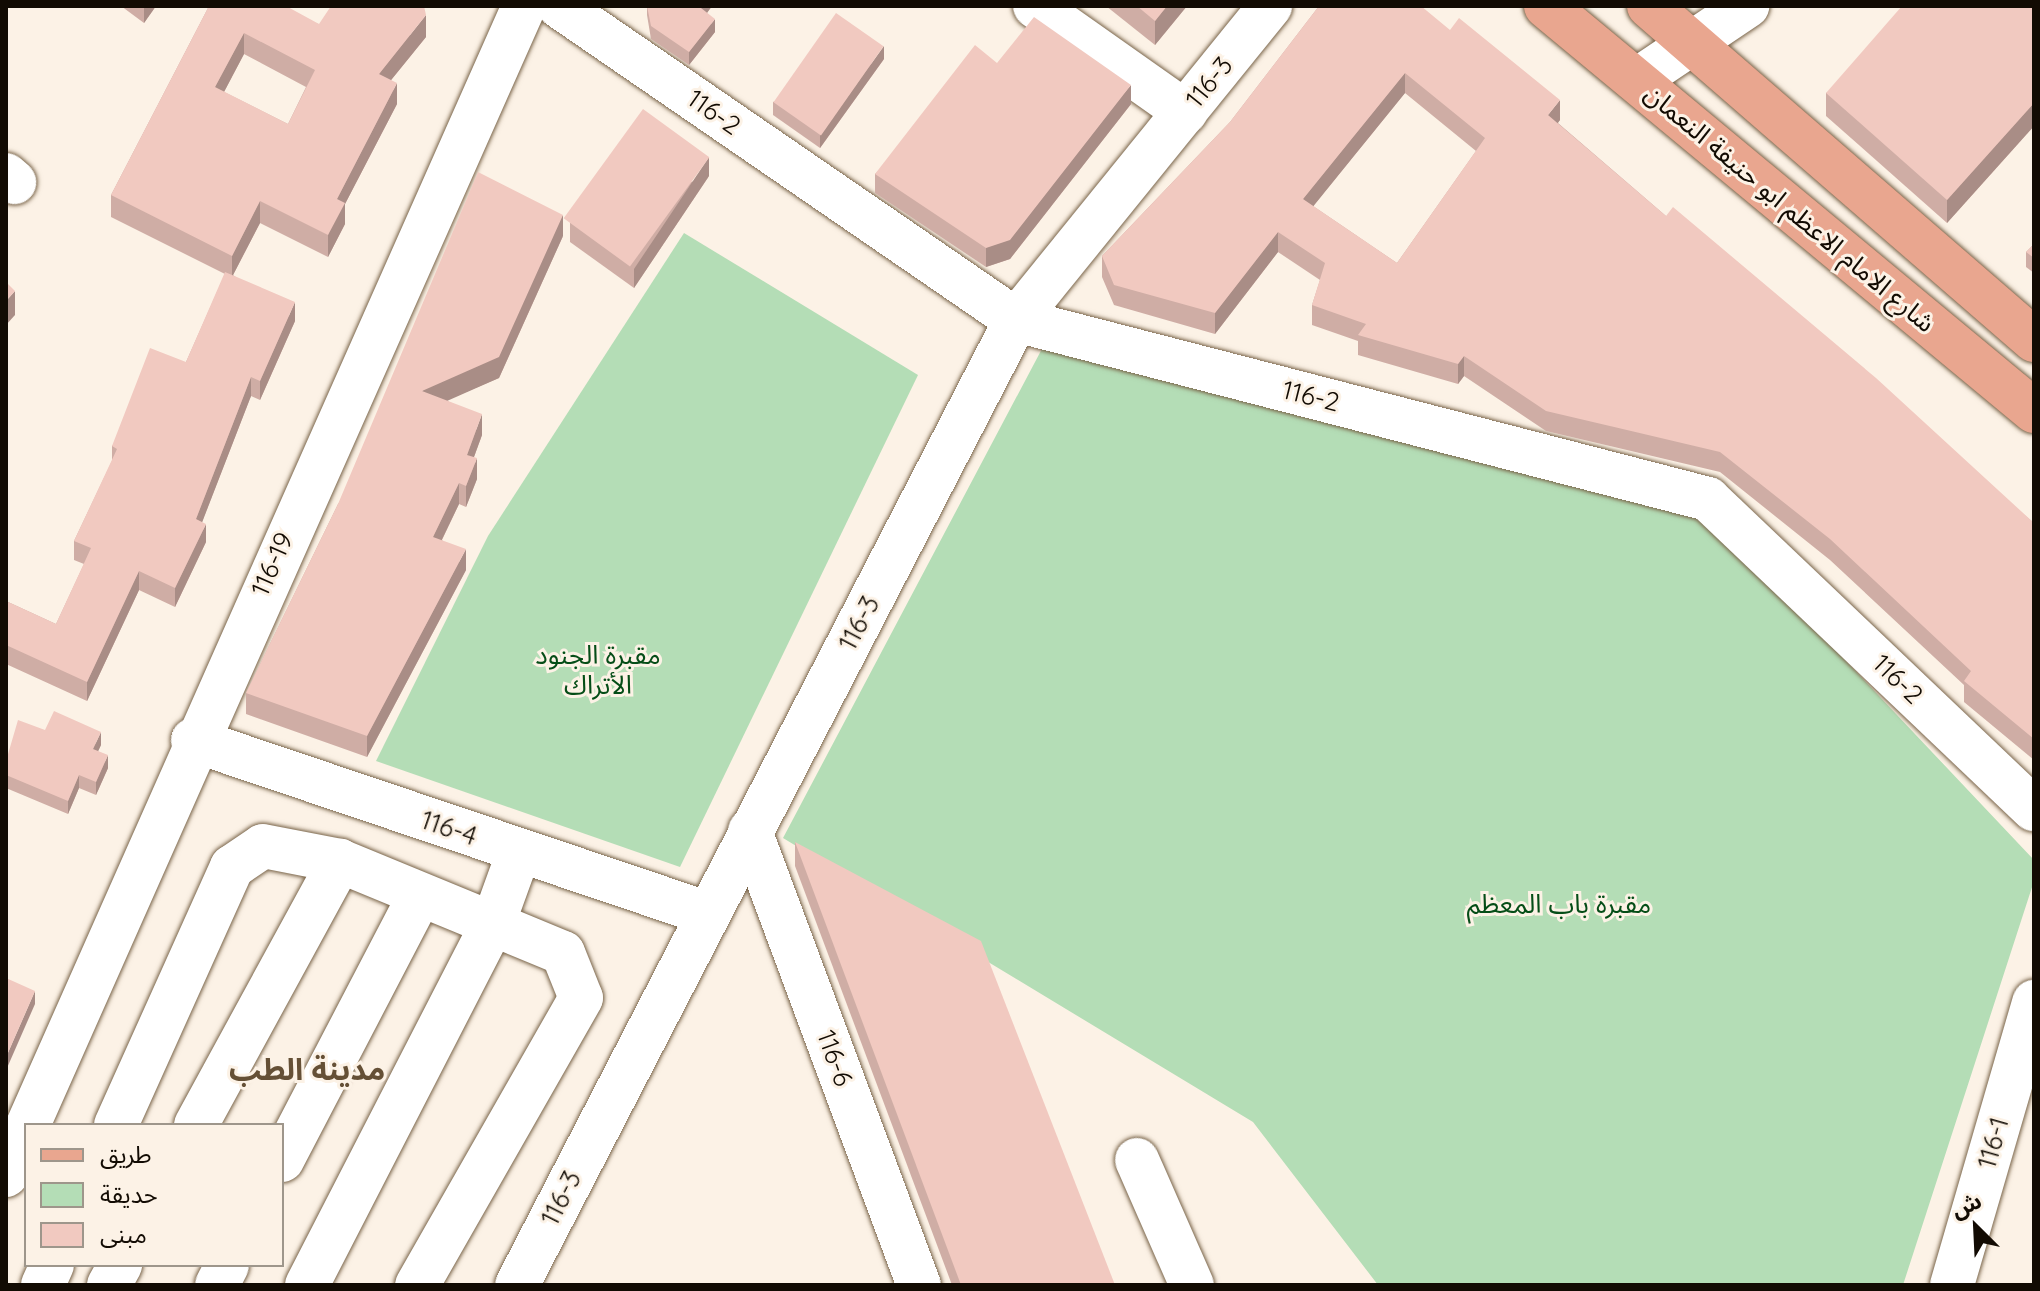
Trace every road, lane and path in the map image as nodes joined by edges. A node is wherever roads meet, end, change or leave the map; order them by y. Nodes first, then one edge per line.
1 (524, 6) edge
2 (1035, 6) edge
3 (1270, 6) edge
4 (1546, 6) edge
5 (1649, 6) edge
6 (1747, 6) edge
7 (578, 11) edge
8 (1692, 43) junction
9 (1637, 80) junction
10 (1185, 112) junction
11 (1016, 320) junction
12 (2034, 340) edge
13 (2034, 411) edge
14 (193, 740) junction
15 (2034, 809) edge
16 (750, 831) junction
17 (519, 852) junction
18 (340, 861) junction
19 (420, 895) junction
20 (706, 913) junction
21 (494, 921) junction
22 (2034, 1002) edge
23 (27, 1123) edge
24 (117, 1123) edge
25 (197, 1123) edge
26 (24, 1131) edge
27 (16, 1149) edge
28 (284, 1156) edge
29 (1137, 1160) dead end
30 (119, 1267) edge
31 (226, 1267) edge
32 (109, 1285) edge
33 (217, 1285) edge
34 (307, 1285) edge
35 (417, 1285) edge
36 (517, 1285) edge
37 (919, 1285) edge
38 (1192, 1285) edge
39 (1952, 1285) edge

1 - 14 street, 116-19
2 - 10 street
3 - 10 street, 116-3
4 - 9 main road, شارع الامام الاعظم ابو حنيفة النعمان
5 - 8 main road
6 - 8 street
7 - 11 street, 116-2
8 - 9 street
8 - 12 main road
9 - 13 main road, شارع الامام الاعظم ابو حنيفة النعمان
10 - 11 street, 116-3
11 - 15 street, 116-2
11 - 16 street, 116-3
14 - 17 street, 116-4
14 - 23 street, 116-19
16 - 20 street, 116-3
16 - 37 street, 116-6
17 - 20 street, 116-4
17 - 21 street
18 - 19 street
18 - 24 street
18 - 25 street
19 - 21 street
19 - 28 street
20 - 36 street, 116-3
21 - 34 street
21 - 35 street
22 - 39 street, 116-1
26 - 27 street, 116-19
29 - 38 street
30 - 32 street
31 - 33 street

